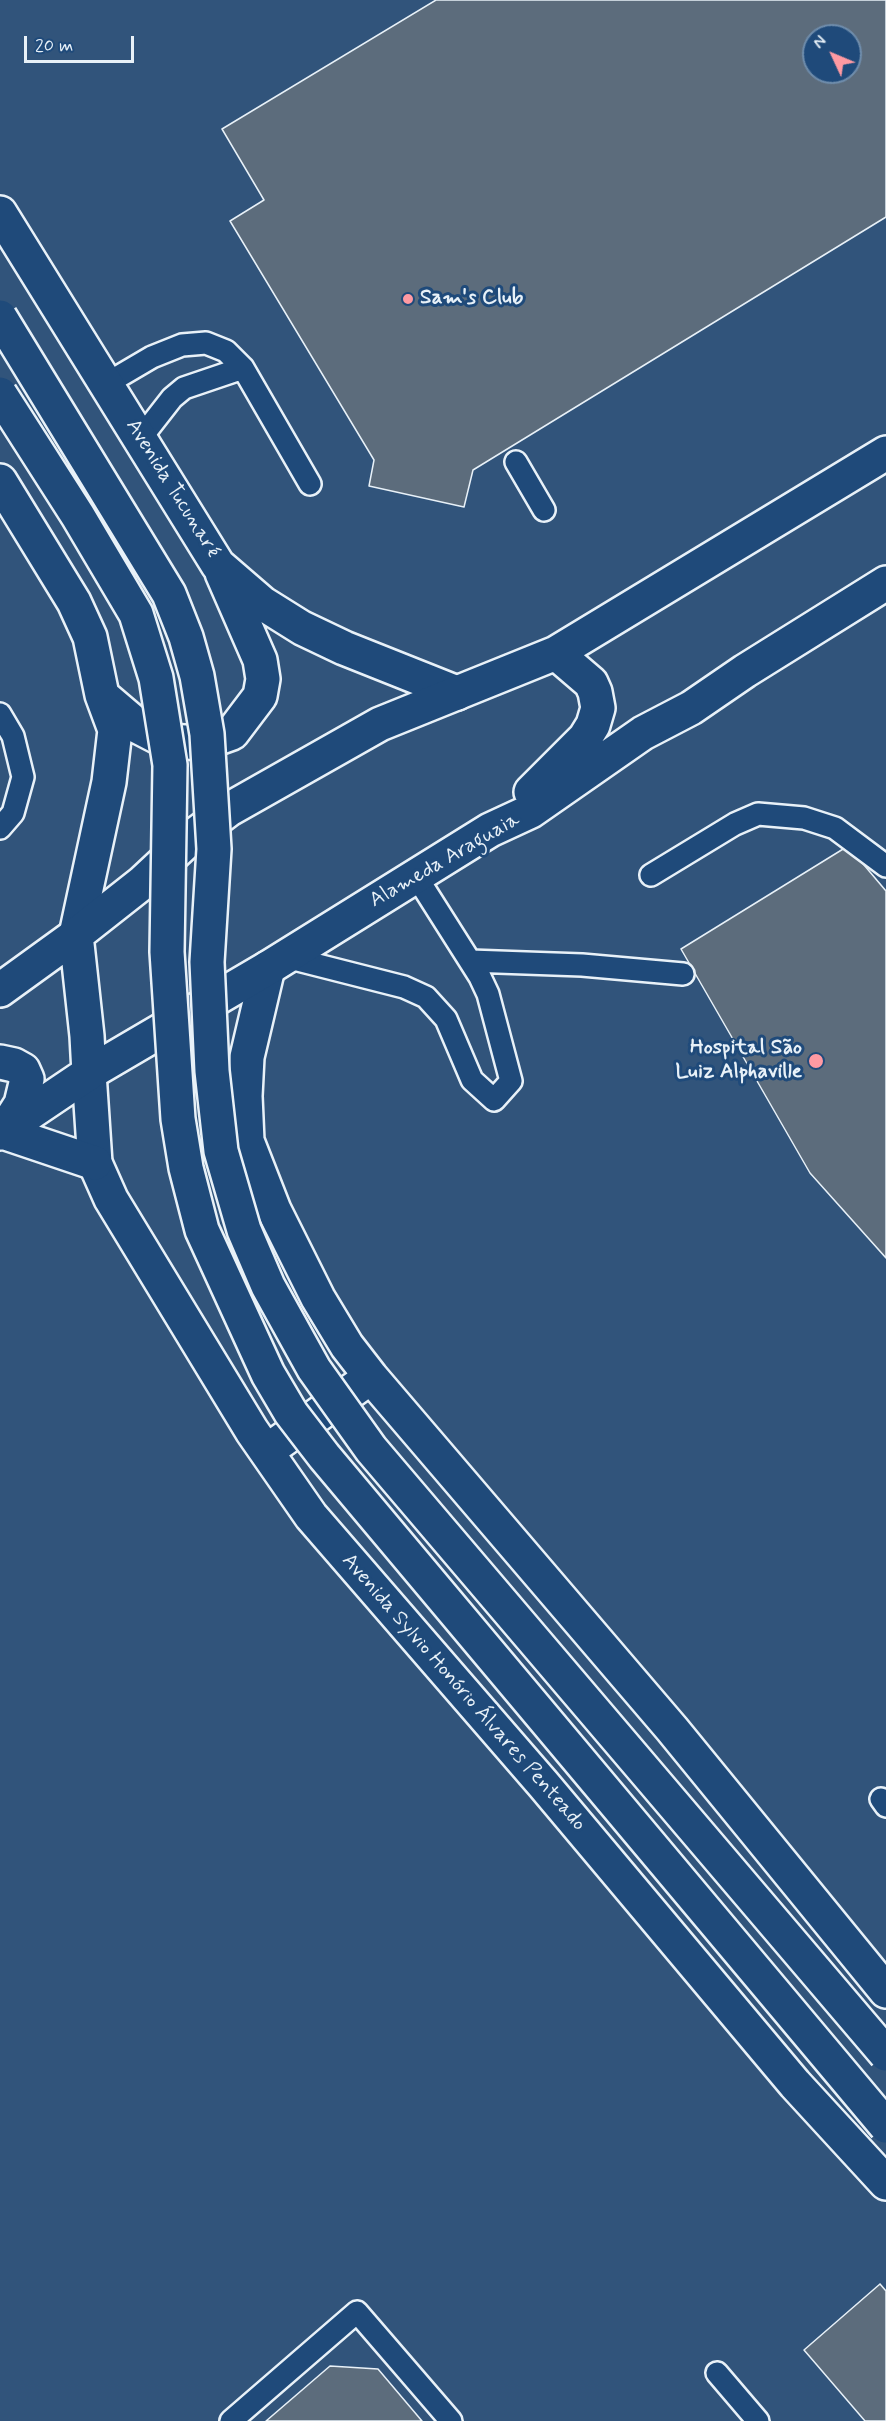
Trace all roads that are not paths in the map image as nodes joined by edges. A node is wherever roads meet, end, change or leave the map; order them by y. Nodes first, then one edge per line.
1 (0, 213) edge
2 (0, 318) edge
3 (243, 368) junction
4 (106, 384) junction
5 (0, 394) edge
6 (140, 440) junction
7 (886, 453) edge
8 (516, 462) dead end
9 (0, 481) edge
10 (310, 484) dead end
11 (544, 510) dead end
12 (218, 565) junction
13 (886, 583) edge
14 (556, 653) junction
15 (456, 693) junction
16 (102, 695) junction
17 (0, 714) edge
18 (0, 828) edge
19 (490, 830) junction
20 (886, 866) edge
21 (651, 875) dead end
22 (416, 876) junction
23 (76, 935) junction
24 (470, 961) junction
25 (277, 962) junction
26 (683, 974) dead end
27 (0, 990) edge
28 (0, 1062) edge
29 (89, 1073) junction
30 (1, 1132) edge
31 (95, 1163) junction
32 (371, 1377) junction
33 (267, 1451) junction
34 (886, 1990) edge
35 (886, 2054) edge
36 (886, 2126) edge
37 (886, 2183) edge
38 (717, 2373) dead end
39 (231, 2421) edge
40 (451, 2421) edge
41 (758, 2421) edge

1 - 4 street, Avenida Tucunaré
2 - 35 street, bridge
3 - 4 lane
3 - 6 lane
3 - 10 lane
4 - 6 street, Avenida Tucunaré
5 - 36 street, bridge
6 - 12 street, Avenida Tucunaré
7 - 14 street
8 - 11 lane
9 - 16 street
12 - 15 street, Avenida Tucunaré
12 - 16 street
13 - 19 street, Alameda Araguaia
14 - 15 street
14 - 19 street
15 - 23 street
16 - 23 street
17 - 18 lane
19 - 22 street, Alameda Araguaia
20 - 21 lane
22 - 24 lane
22 - 25 street, Alameda Araguaia
23 - 27 street
23 - 29 street
24 - 25 lane
24 - 26 lane
25 - 29 street, Alameda Araguaia
25 - 32 street
28 - 30 street
29 - 30 street, Alameda Araguaia
29 - 31 street
30 - 31 street
31 - 33 street, Avenida Sylvio Honório Álvares Penteado
32 - 33 street
32 - 34 street
33 - 37 street, Avenida Sylvio Honório Álvares Penteado
38 - 41 lane
39 - 40 lane

